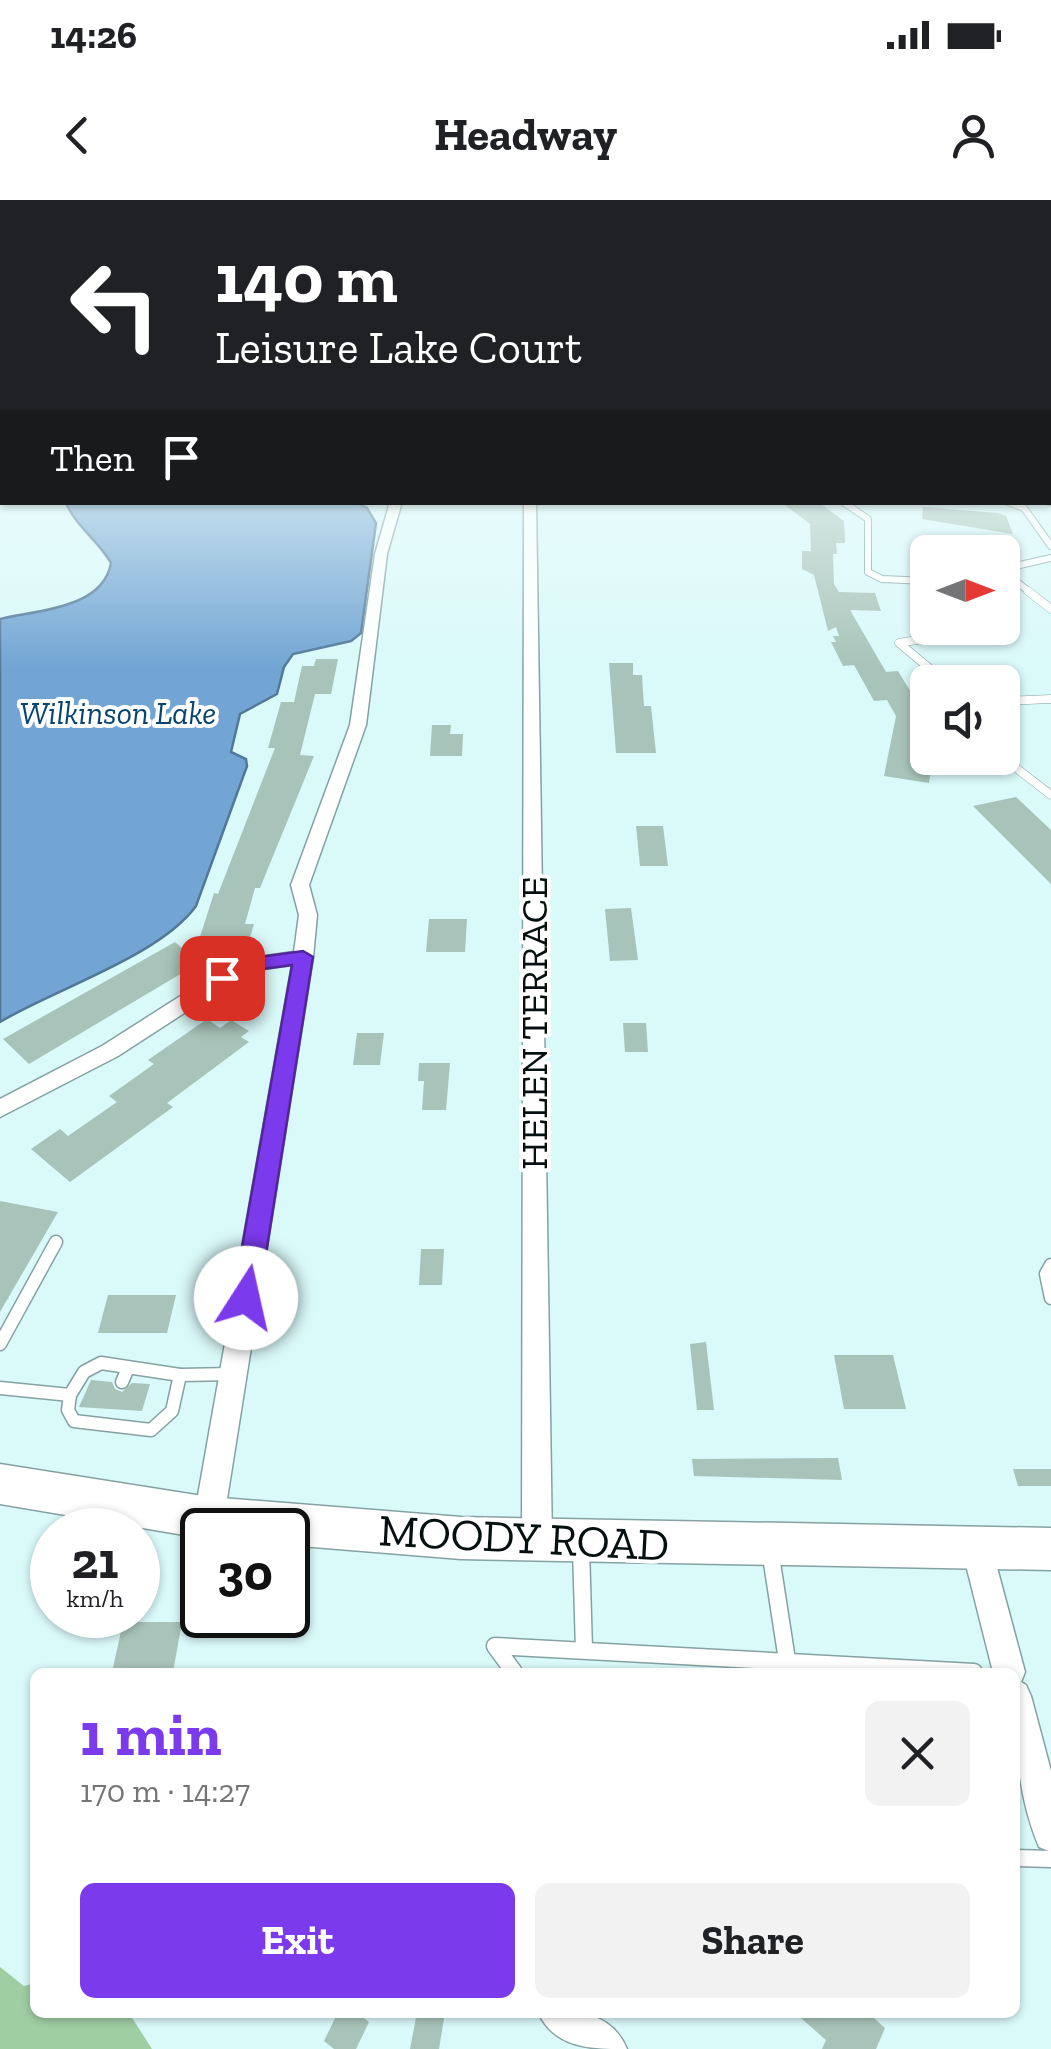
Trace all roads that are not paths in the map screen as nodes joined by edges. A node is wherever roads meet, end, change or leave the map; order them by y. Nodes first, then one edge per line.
1 (395, 505) edge
2 (530, 505) edge
3 (848, 505) edge
4 (1016, 505) edge
5 (1051, 546) edge
6 (1051, 558) edge
7 (1020, 566) edge
8 (910, 580) edge
9 (1020, 584) edge
10 (1051, 609) edge
11 (910, 641) edge
12 (926, 665) edge
13 (1051, 699) edge
14 (1020, 700) edge
15 (1020, 771) edge
16 (1051, 795) edge
17 (303, 957) junction
18 (0, 1108) edge
19 (56, 1242) dead end
20 (1051, 1264) edge
21 (1051, 1298) edge
22 (0, 1344) edge
23 (180, 1374) junction
24 (233, 1374) junction
25 (0, 1388) edge
26 (70, 1395) junction
27 (113, 1409) dead end
28 (108, 1425) junction
29 (0, 1484) edge
30 (211, 1508) edge
31 (180, 1513) edge
32 (310, 1525) edge
33 (537, 1542) junction
34 (581, 1543) junction
35 (770, 1546) junction
36 (977, 1549) junction
37 (1051, 1549) edge
38 (584, 1650) junction
39 (787, 1660) junction
40 (511, 1668) edge
41 (912, 1668) edge
42 (1008, 1668) edge
43 (1020, 1715) edge
44 (1051, 1834) edge
45 (1020, 1858) edge
46 (1051, 1859) edge
47 (565, 2018) edge
48 (608, 2049) edge

1 - 17 street
2 - 33 street, HELEN TERRACE
3 - 8 lane
4 - 5 lane
6 - 7 lane
9 - 10 lane
11 - 12 lane
13 - 14 lane
15 - 16 lane
17 - 18 street
17 - 24 street
19 - 22 lane
20 - 21 lane
23 - 24 lane
23 - 26 lane
23 - 28 lane
24 - 30 street
25 - 26 lane
26 - 28 lane
27 - 28 lane
29 - 31 main road, MOODY ROAD
32 - 33 main road, MOODY ROAD
33 - 34 main road, MOODY ROAD
34 - 35 main road, MOODY ROAD
34 - 38 lane
35 - 36 main road, MOODY ROAD
35 - 39 lane
36 - 37 main road, MOODY ROAD
36 - 42 street
38 - 39 lane
38 - 40 lane
39 - 41 lane
43 - 44 street
45 - 46 lane
47 - 48 street

